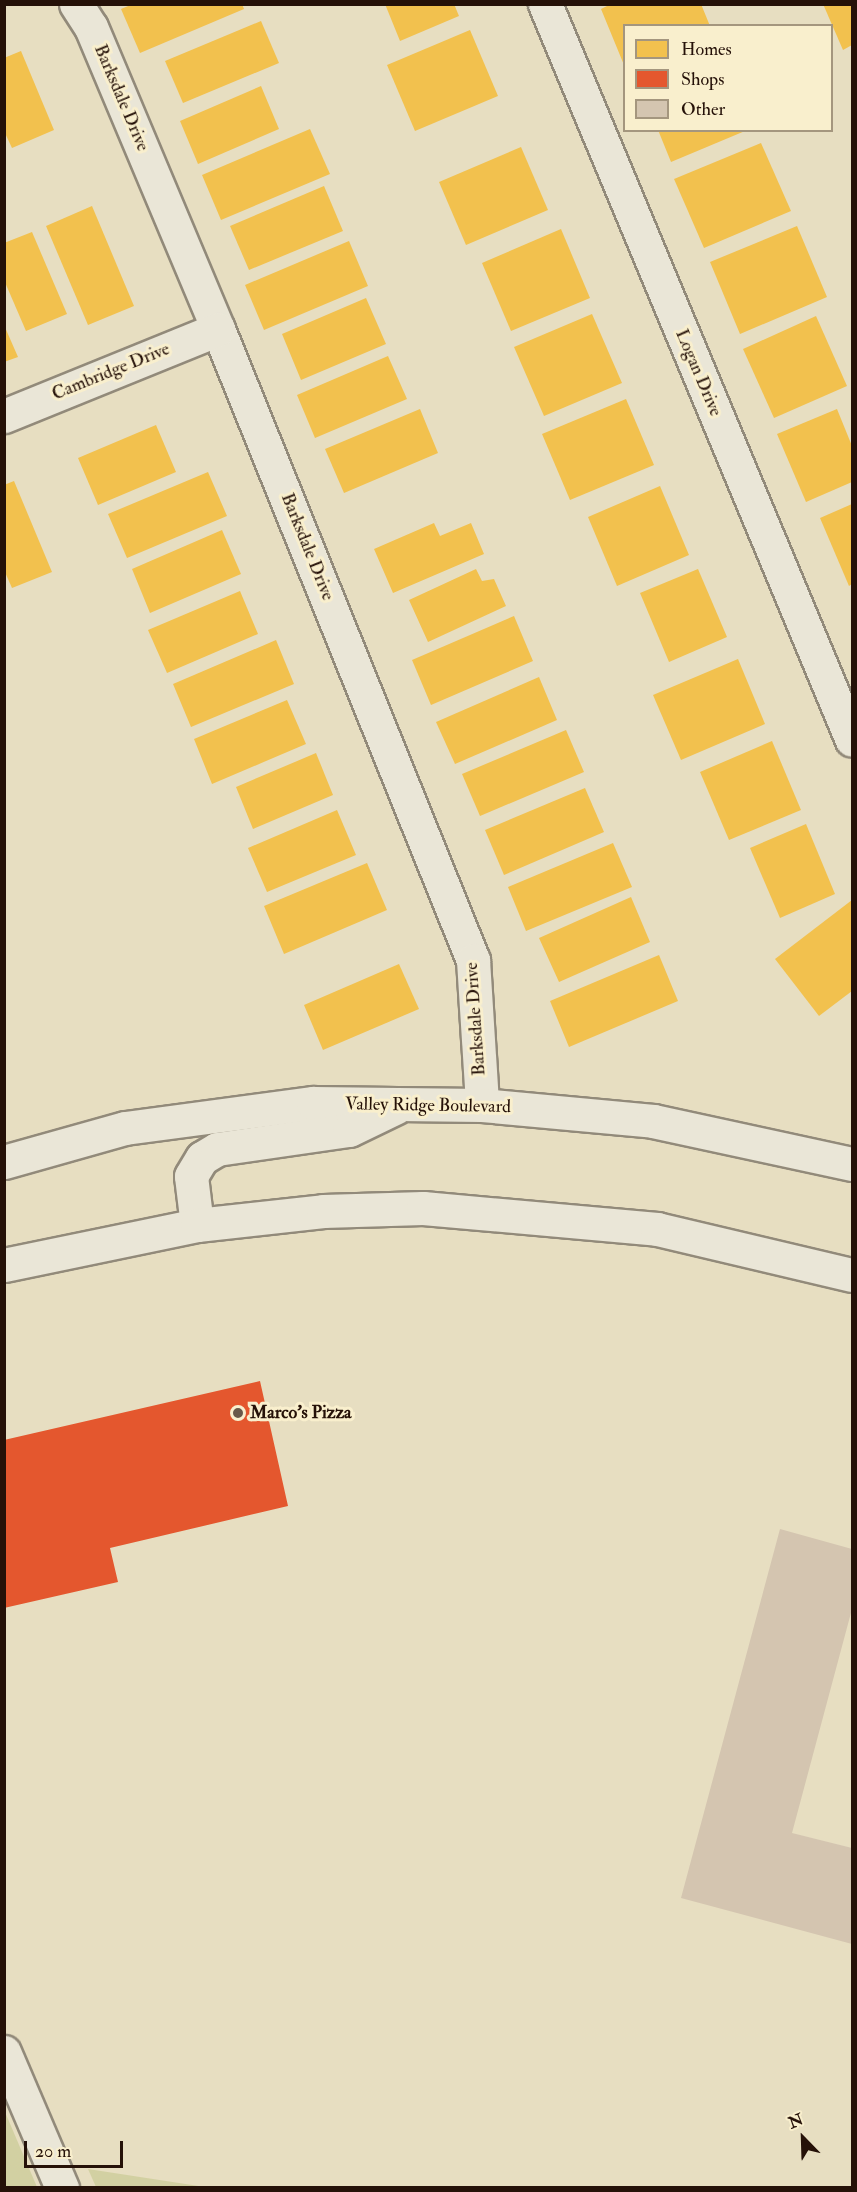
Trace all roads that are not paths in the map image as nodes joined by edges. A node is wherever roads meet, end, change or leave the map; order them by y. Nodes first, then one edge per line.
1 (76, 4) edge
2 (544, 4) edge
3 (218, 328) junction
4 (4, 416) edge
5 (852, 740) edge
6 (402, 1104) junction
7 (482, 1106) junction
8 (4, 1162) edge
9 (852, 1164) edge
10 (197, 1225) junction
11 (4, 1265) edge
12 (852, 1275) edge
13 (7, 2064) edge
14 (62, 2187) edge

1 - 3 street, Barksdale Drive
2 - 5 street, Logan Drive
3 - 4 street, Cambridge Drive
3 - 7 street, Barksdale Drive
6 - 7 street, Valley Ridge Boulevard
6 - 8 street, Valley Ridge Boulevard
6 - 10 street
7 - 9 street, Valley Ridge Boulevard
10 - 11 street
10 - 12 street
13 - 14 street

